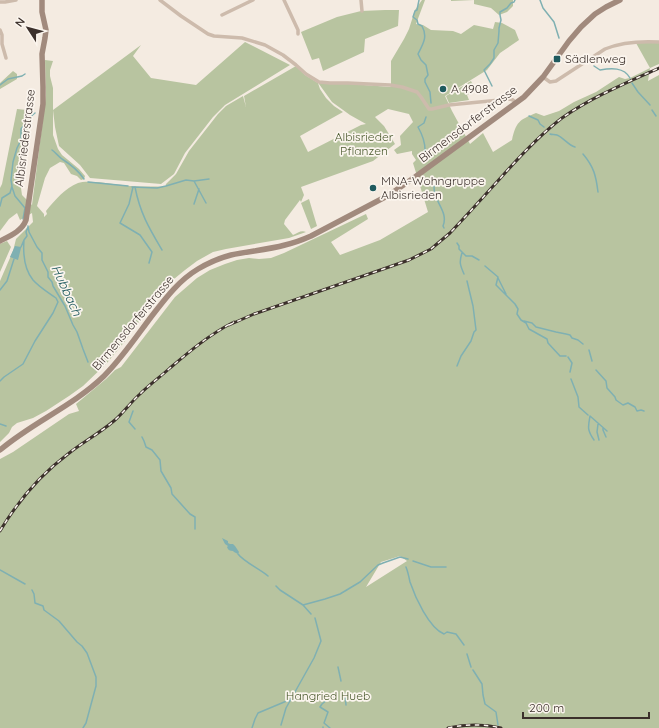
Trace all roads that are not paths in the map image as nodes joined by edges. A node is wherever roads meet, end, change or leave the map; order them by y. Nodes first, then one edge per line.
1 (16, 0) edge
2 (42, 0) edge
3 (160, 0) edge
4 (253, 0) edge
5 (284, 0) edge
6 (361, 0) edge
7 (620, 0) edge
8 (0, 2) edge
9 (362, 11) dead end
10 (222, 15) dead end
11 (0, 30) edge
12 (298, 34) dead end
13 (659, 42) edge
14 (6, 58) dead end
15 (543, 78) junction
16 (516, 103) junction
17 (0, 241) edge
18 (0, 450) edge

1 - 8 street
2 - 17 main road, Albisriederstrasse
3 - 16 street
4 - 10 street
5 - 12 street
6 - 9 street
7 - 15 main road, Birmensdorferstrasse
11 - 14 street
13 - 15 street
15 - 16 main road, Birmensdorferstrasse
16 - 18 main road, Birmensdorferstrasse

